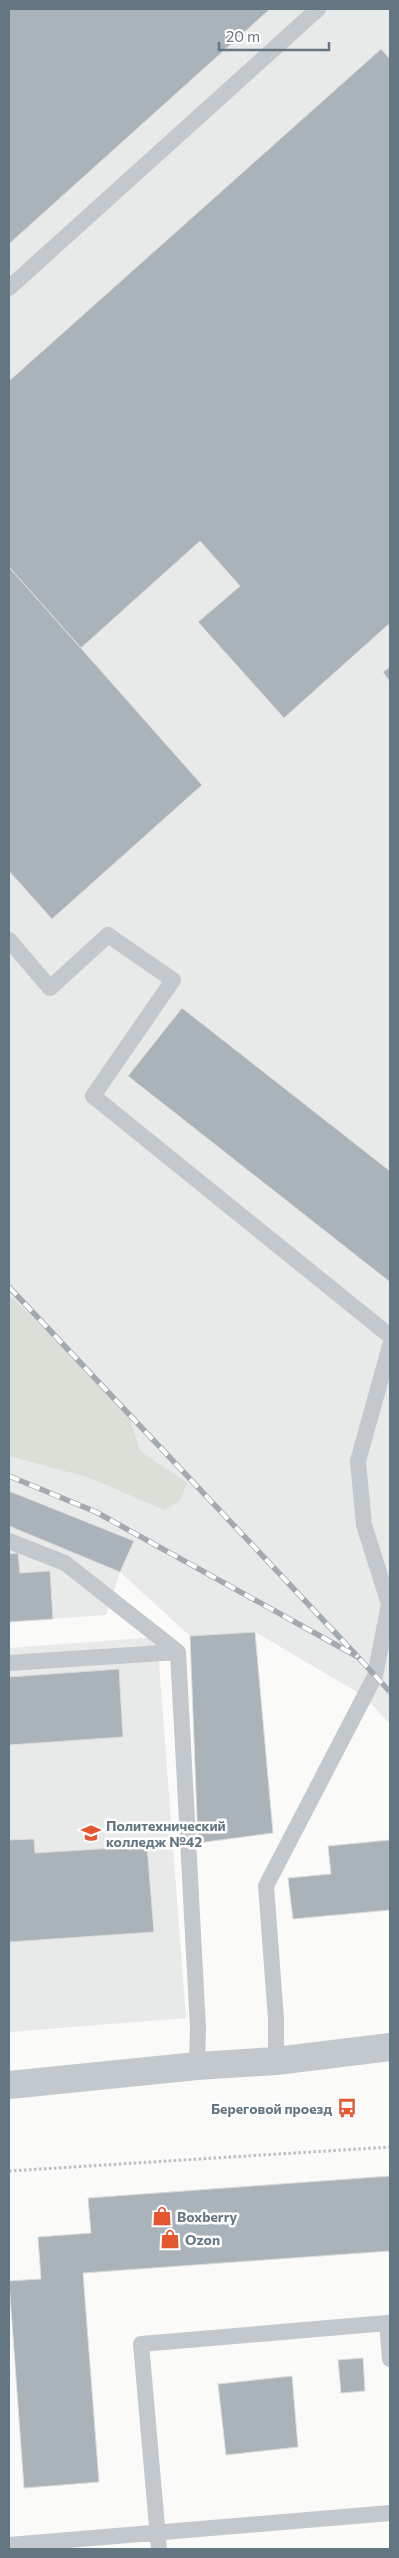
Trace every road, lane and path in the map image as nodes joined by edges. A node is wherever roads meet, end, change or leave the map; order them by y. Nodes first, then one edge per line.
1 (318, 9) edge
2 (9, 288) edge
3 (9, 940) edge
4 (390, 1336) edge
5 (390, 1346) edge
6 (9, 1541) edge
7 (178, 1652) junction
8 (9, 1663) edge
9 (390, 2047) edge
10 (276, 2061) junction
11 (197, 2066) junction
12 (9, 2085) edge
13 (390, 2147) edge
14 (9, 2171) edge
15 (390, 2359) edge
16 (390, 2513) edge
17 (157, 2533) junction
18 (9, 2545) edge
19 (159, 2549) edge

1 - 2 lane
3 - 4 lane
5 - 10 lane
6 - 7 lane
7 - 8 lane
7 - 11 lane
9 - 10 street
10 - 11 street
11 - 12 street
13 - 14 path
15 - 17 lane
16 - 17 lane
17 - 18 lane
17 - 19 lane

